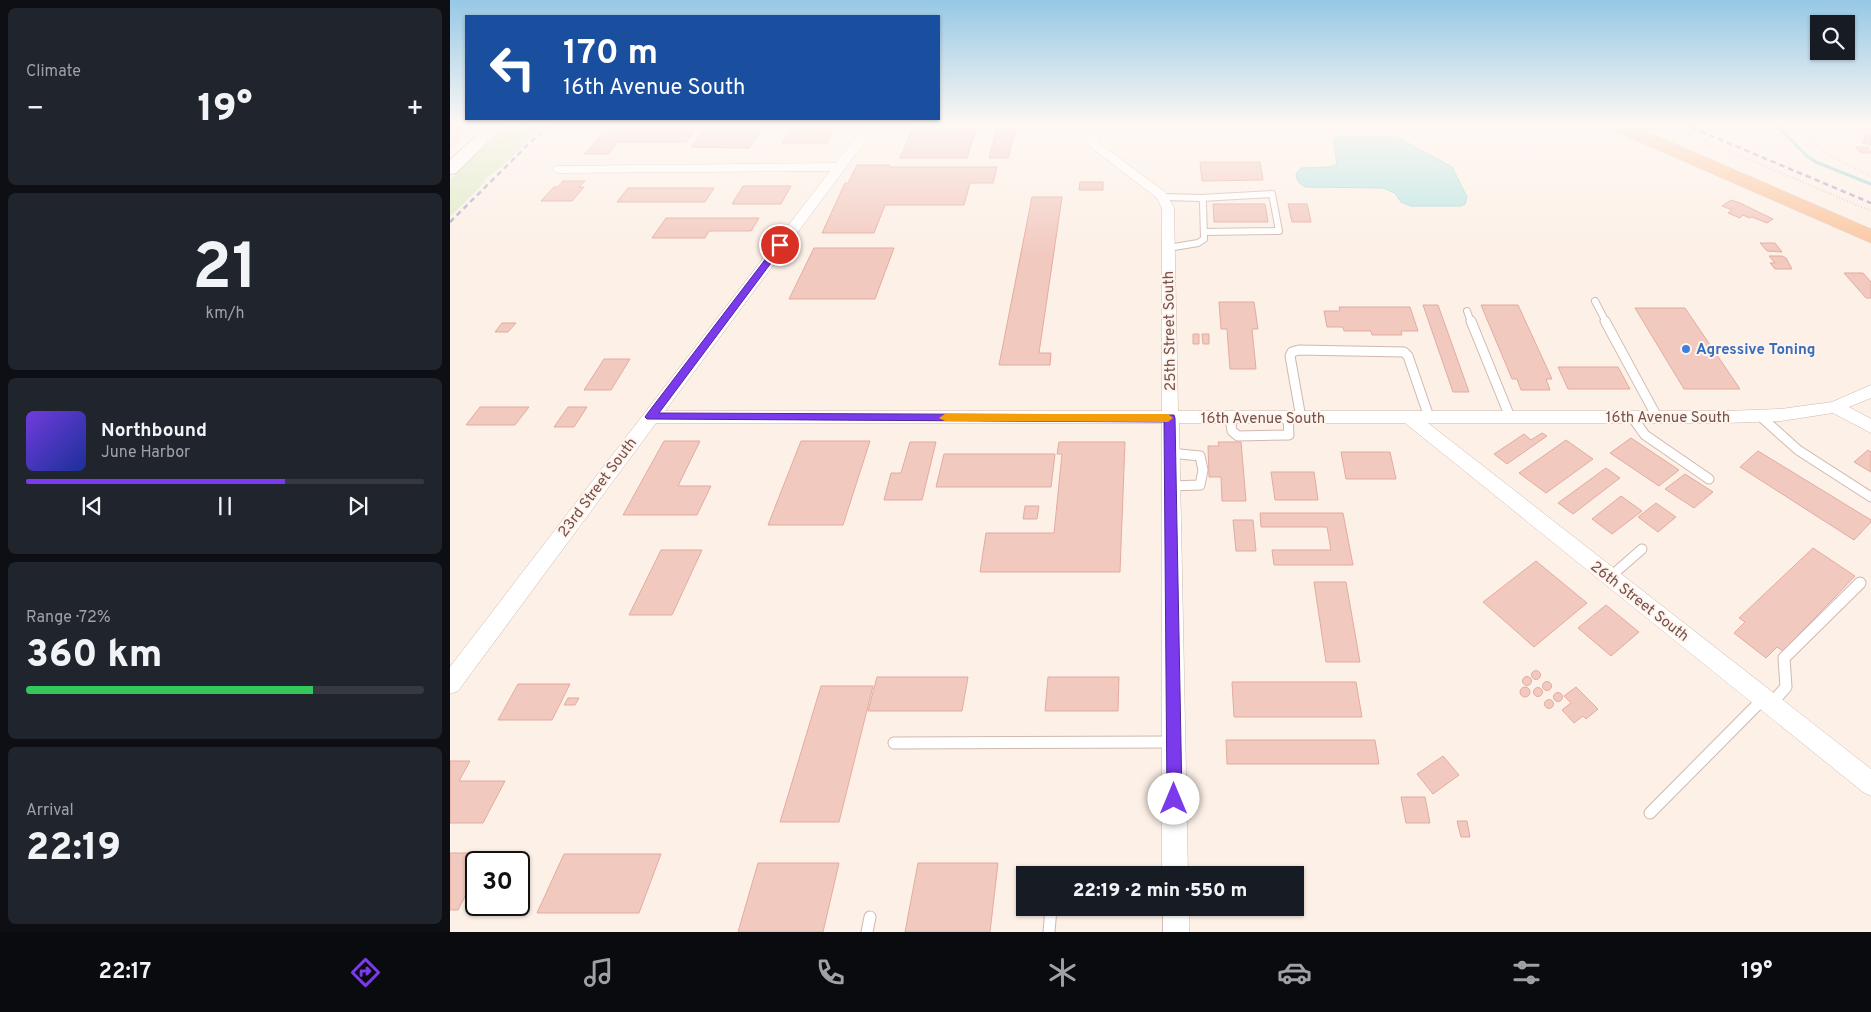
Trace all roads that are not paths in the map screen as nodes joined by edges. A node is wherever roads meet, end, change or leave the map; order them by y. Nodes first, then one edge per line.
1 (1124, 167) edge
2 (1713, 167) edge
3 (1741, 167) edge
4 (839, 168) joint
5 (559, 169) dead end
6 (1163, 197) junction
7 (1201, 198) junction
8 (1871, 223) edge
9 (1204, 232) junction
10 (1871, 237) edge
11 (1168, 248) junction
12 (1595, 301) dead end
13 (1467, 311) dead end
14 (1871, 391) edge
15 (1835, 407) junction
16 (1760, 416) junction
17 (650, 417) junction
18 (1632, 417) junction
19 (1657, 417) junction
20 (1170, 418) junction
21 (1294, 418) junction
22 (1409, 418) junction
23 (1429, 418) junction
24 (1510, 418) junction
25 (1871, 427) edge
26 (1170, 453) junction
27 (1709, 478) dead end
28 (1170, 486) junction
29 (1871, 497) edge
30 (1642, 549) dead end
31 (1610, 577) junction
32 (1860, 583) dead end
33 (450, 684) edge
34 (1767, 702) junction
35 (1174, 742) junction
36 (894, 743) dead end
37 (1871, 784) edge
38 (1650, 813) dead end
39 (1175, 866) edge
40 (1050, 916) edge
41 (1176, 916) edge
42 (870, 917) dead end
43 (867, 932) edge
44 (1049, 932) edge
45 (1176, 932) edge

1 - 6 street
2 - 10 main road
3 - 8 main road
4 - 5 street
4 - 17 street, 23rd Street South
6 - 7 lane
6 - 11 street, 25th Street South
7 - 9 lane
7 - 9 lane
9 - 11 lane
11 - 20 street, 25th Street South
12 - 19 lane
13 - 24 lane
14 - 15 street, 16th Avenue South
15 - 16 street, 16th Avenue South
15 - 25 street
16 - 19 street, 16th Avenue South
16 - 29 lane
17 - 20 street, 16th Avenue South
17 - 33 street, 23rd Street South
18 - 19 street, 16th Avenue South
18 - 24 street, 16th Avenue South
18 - 27 lane
20 - 21 street, 16th Avenue South
20 - 26 street, 25th Street South
21 - 22 street, 16th Avenue South
21 - 23 lane
22 - 23 street, 16th Avenue South
22 - 31 street, 26th Street South
23 - 24 street, 16th Avenue South
26 - 28 street, 25th Street South
26 - 28 lane
28 - 35 street, 25th Street South
30 - 31 lane
31 - 34 street, 26th Street South
32 - 34 lane
34 - 37 street, 26th Street South
34 - 38 lane
35 - 36 lane
35 - 39 street, 25th Street South
40 - 44 lane
41 - 45 street
42 - 43 lane

